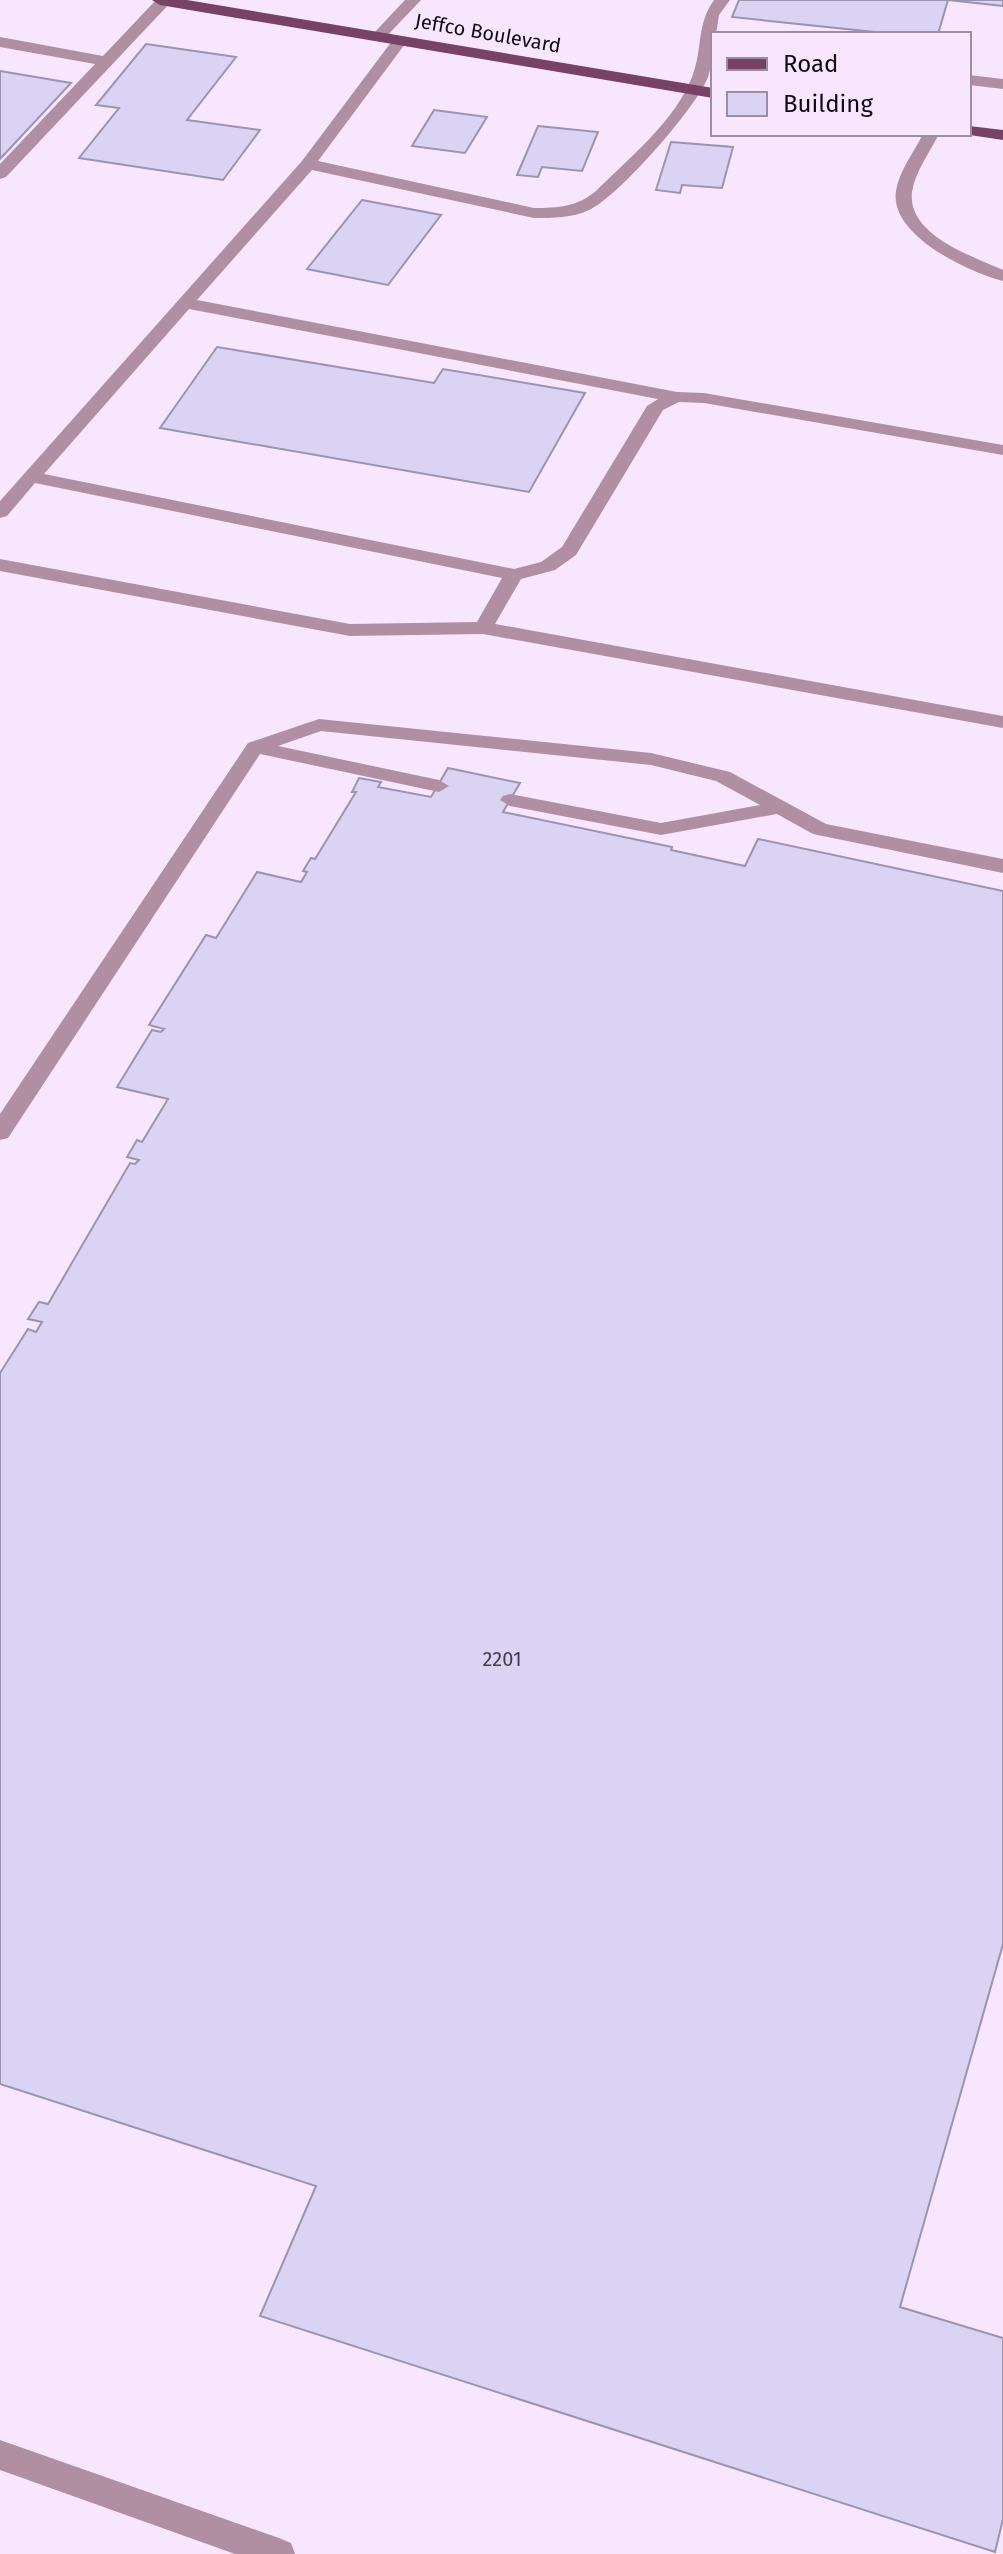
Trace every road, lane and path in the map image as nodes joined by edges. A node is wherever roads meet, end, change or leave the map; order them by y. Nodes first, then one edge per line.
1 (162, 0) edge
2 (413, 0) edge
3 (722, 0) edge
4 (379, 36) junction
5 (400, 40) junction
6 (0, 42) edge
7 (710, 42) edge
8 (108, 62) junction
9 (971, 80) edge
10 (1003, 84) edge
11 (693, 90) junction
12 (711, 93) edge
13 (971, 131) edge
14 (1003, 135) edge
15 (930, 136) edge
16 (308, 164) junction
17 (0, 174) edge
18 (1003, 276) edge
19 (186, 303) junction
20 (677, 397) junction
21 (1003, 450) edge
22 (32, 477) junction
23 (0, 512) edge
24 (0, 565) edge
25 (514, 575) junction
26 (483, 628) junction
27 (1003, 722) edge
28 (255, 747) junction
29 (439, 786) dead end
30 (510, 800) dead end
31 (781, 807) junction
32 (1003, 866) edge
33 (0, 1132) edge
34 (0, 2455) edge
35 (279, 2554) edge

1 - 4 main road, Jeffco Boulevard
1 - 8 lane
2 - 4 lane
3 - 7 lane
4 - 5 main road, Jeffco Boulevard
5 - 11 main road, Jeffco Boulevard
5 - 16 lane
6 - 8 lane
7 - 11 lane
8 - 17 lane
9 - 10 lane
11 - 12 main road, Jeffco Boulevard
11 - 16 lane
13 - 14 main road
15 - 18 lane
16 - 19 lane
19 - 20 lane
19 - 22 lane
20 - 21 lane
20 - 25 lane
22 - 23 lane
22 - 25 lane
24 - 26 lane
25 - 26 lane
26 - 27 lane
28 - 29 lane
28 - 31 lane
28 - 33 lane
30 - 31 lane
31 - 32 lane
34 - 35 lane

